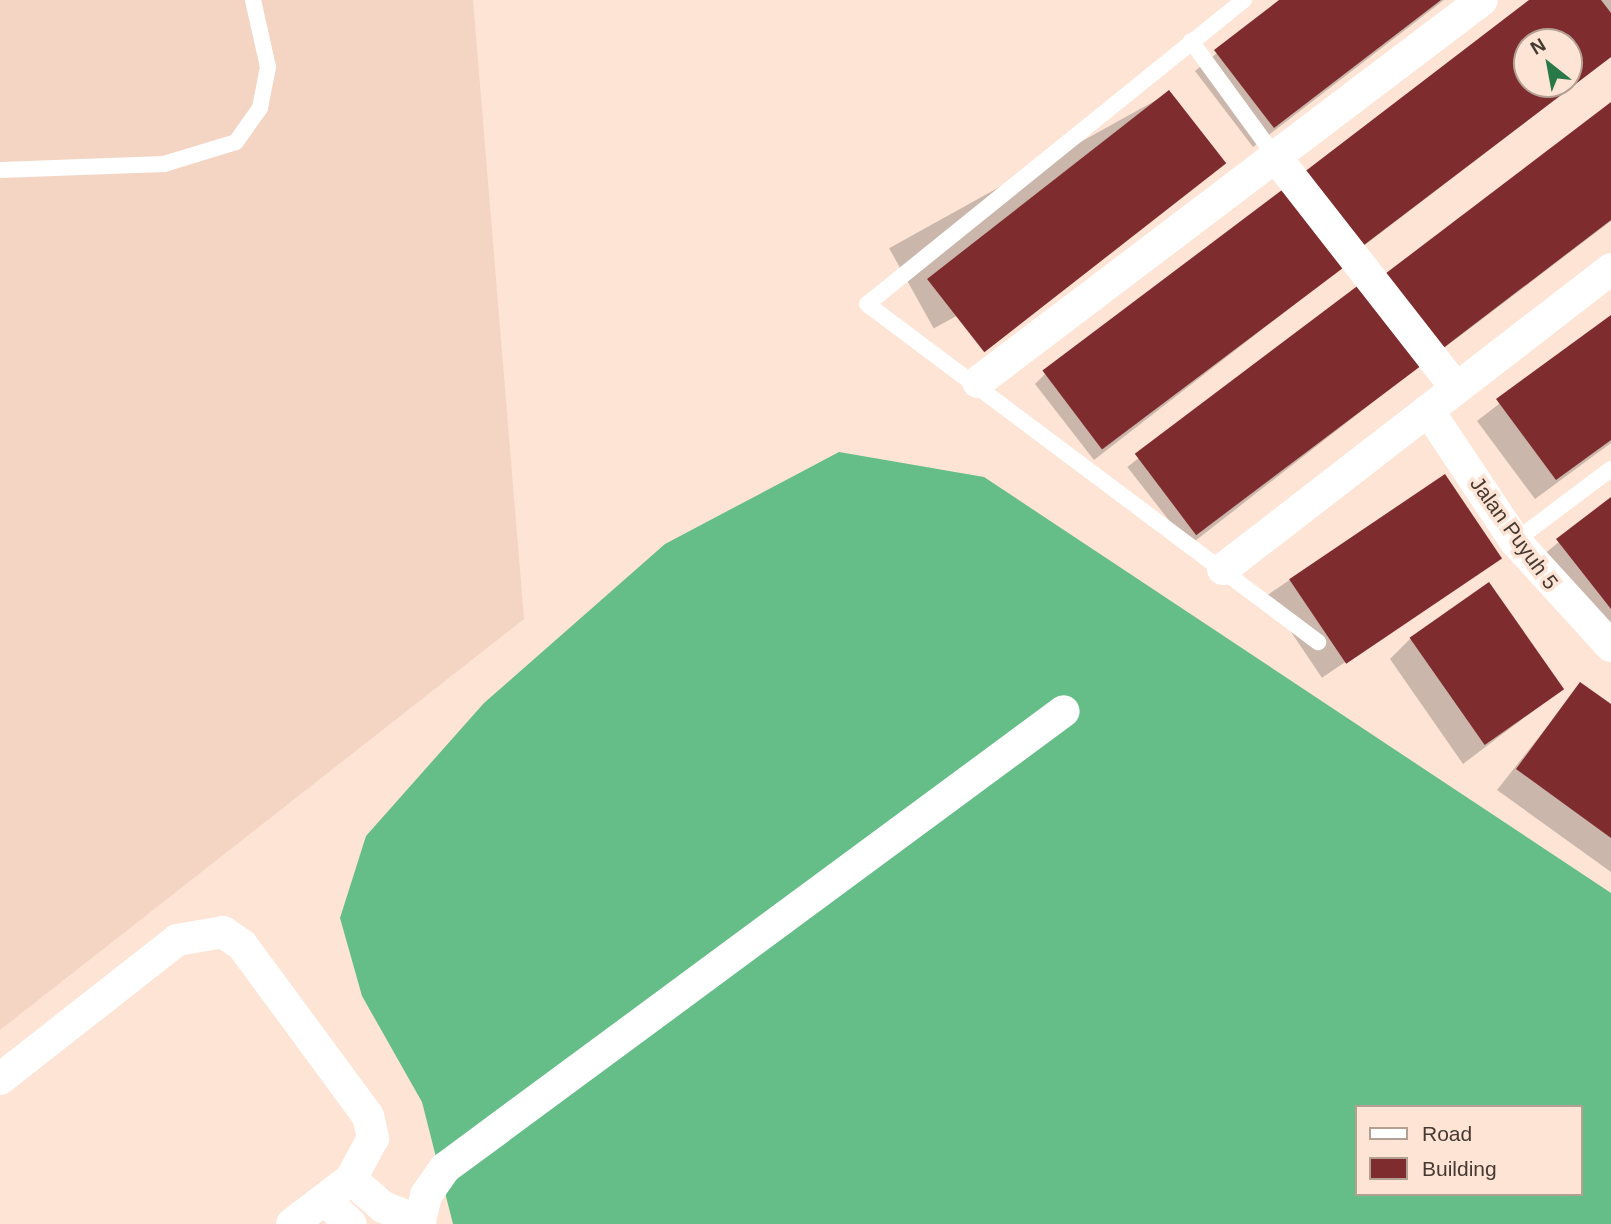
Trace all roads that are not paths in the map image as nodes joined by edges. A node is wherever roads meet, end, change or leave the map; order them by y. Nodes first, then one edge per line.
1 (253, 0) edge
2 (1244, 0) edge
3 (1482, 0) edge
4 (1191, 41) junction
5 (1274, 155) junction
6 (0, 170) edge
7 (1611, 269) edge
8 (978, 382) junction
9 (1457, 388) junction
10 (1428, 410) junction
11 (1611, 469) edge
12 (1516, 541) junction
13 (1223, 569) junction
14 (1318, 642) dead end
15 (1611, 646) edge
16 (1064, 711) dead end
17 (0, 1079) edge
18 (351, 1179) junction
19 (325, 1200) junction
20 (420, 1223) edge
21 (292, 1224) edge
22 (351, 1224) edge

1 - 6 lane
2 - 4 lane
3 - 5 street
4 - 5 lane
4 - 8 lane
5 - 8 street
5 - 9 street
7 - 9 street
8 - 13 lane
9 - 10 street
10 - 12 street, Jalan Puyuh 5
10 - 13 street
11 - 12 lane
12 - 15 street, Jalan Puyuh 5
13 - 14 lane
16 - 20 street
17 - 18 street
18 - 19 street
18 - 20 street
19 - 21 street
19 - 22 street

